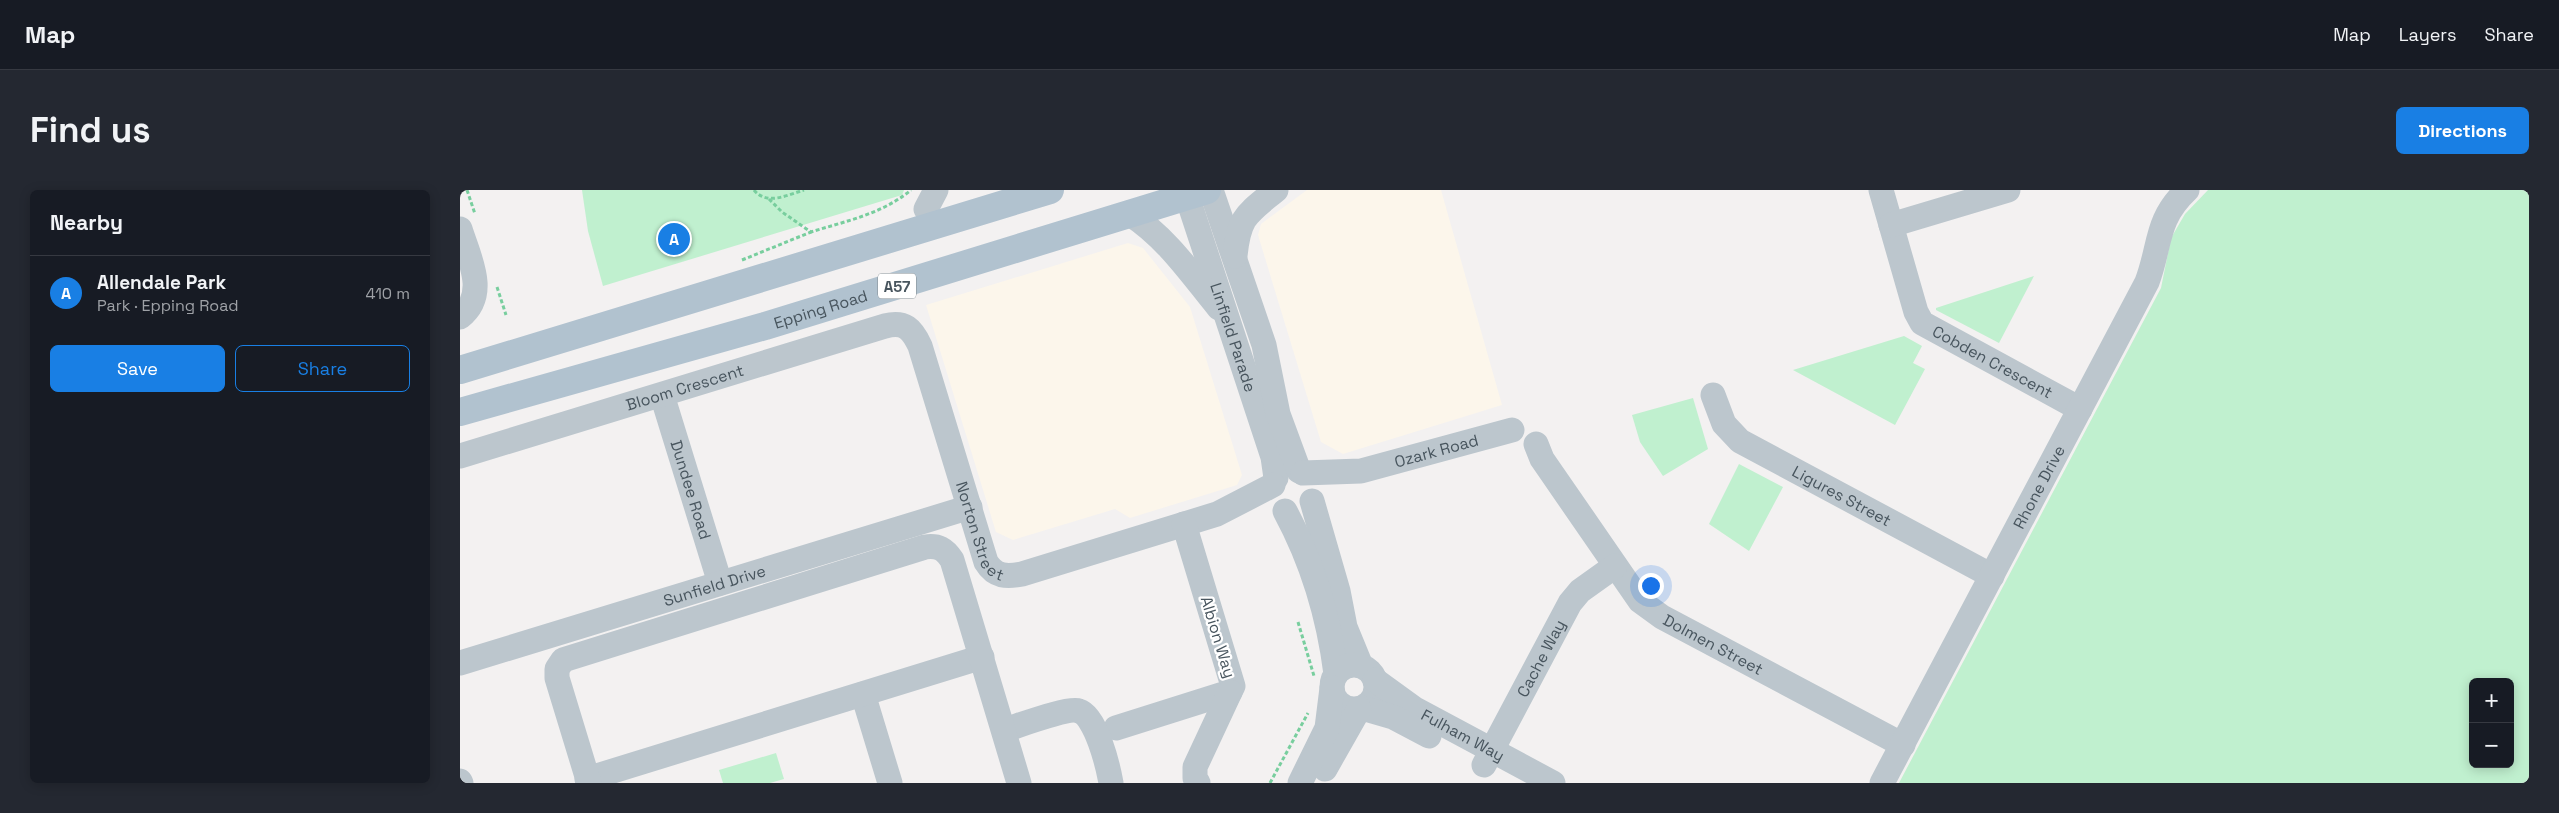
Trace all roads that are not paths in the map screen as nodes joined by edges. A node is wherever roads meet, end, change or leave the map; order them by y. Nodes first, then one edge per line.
1 (985, 190) edge
2 (1050, 190) edge
3 (1276, 190) edge
4 (1881, 190) edge
5 (2008, 190) edge
6 (2187, 190) edge
7 (1198, 192) edge
8 (925, 196) edge
9 (1130, 214) junction
10 (1891, 225) junction
11 (460, 229) edge
12 (1234, 258) junction
13 (743, 283) junction
14 (460, 318) edge
15 (1228, 319) junction
16 (909, 328) joint
17 (460, 370) edge
18 (662, 394) junction
19 (1713, 394) dead end
20 (2080, 409) junction
21 (460, 412) edge
22 (1512, 430) dead end
23 (1536, 444) dead end
24 (460, 456) edge
25 (1361, 471) junction
26 (1286, 488) junction
27 (1312, 500) junction
28 (970, 507) junction
29 (1184, 524) junction
30 (1615, 566) junction
31 (1992, 576) junction
32 (720, 583) junction
33 (982, 657) junction
34 (460, 663) edge
35 (1368, 673) junction
36 (1328, 682) junction
37 (1230, 692) junction
38 (863, 694) junction
39 (1361, 708) junction
40 (1116, 728) dead end
41 (1004, 730) junction
42 (1903, 745) junction
43 (1488, 758) junction
44 (588, 781) edge
45 (890, 783) edge
46 (1019, 783) edge
47 (1111, 783) edge
48 (1198, 783) edge
49 (1300, 783) edge
50 (1318, 783) edge
51 (1517, 783) edge
52 (1554, 783) edge
53 (1882, 783) edge

1 - 8 main road
2 - 13 main road
3 - 12 street
4 - 10 street, Cobden Crescent
5 - 10 street
6 - 20 street, Rhone Drive
7 - 9 main road, Epping Road / A57
7 - 12 street, Linfield Parade
7 - 15 street, Linfield Parade
8 - 13 main road
9 - 15 street
9 - 21 main road, Epping Road / A57
10 - 20 street, Cobden Crescent
11 - 14 street
12 - 26 street, Linfield Parade
13 - 17 main road
15 - 26 street, Linfield Parade
16 - 18 street, Bloom Crescent
16 - 28 street, Norton Street
18 - 24 street, Bloom Crescent
18 - 32 street, Dundee Road
19 - 31 street, Ligures Street
20 - 31 street, Rhone Drive
22 - 25 street, Ozark Road
23 - 30 street, Dolmen Street
25 - 26 street
25 - 27 street
26 - 27 street
26 - 29 street, Norton Street
26 - 36 street, Linfield Parade
27 - 35 street
28 - 29 street, Norton Street
28 - 32 street, Sunfield Drive
29 - 37 street, Albion Way
30 - 42 street, Dolmen Street
30 - 43 street, Cache Way
31 - 42 street, Rhone Drive
32 - 34 street, Sunfield Drive
33 - 38 street
33 - 41 street
33 - 44 street
35 - 36 street
35 - 39 street
35 - 43 street, Fulham Way
36 - 39 street
36 - 49 street, Linfield Parade
37 - 40 street, Albion Way
37 - 48 street
38 - 44 street
38 - 45 street
39 - 43 street, Fulham Way
39 - 50 street
41 - 46 street
41 - 47 street
42 - 53 street, Rhone Drive
43 - 51 street, Fulham Way
43 - 52 street, Fulham Way

